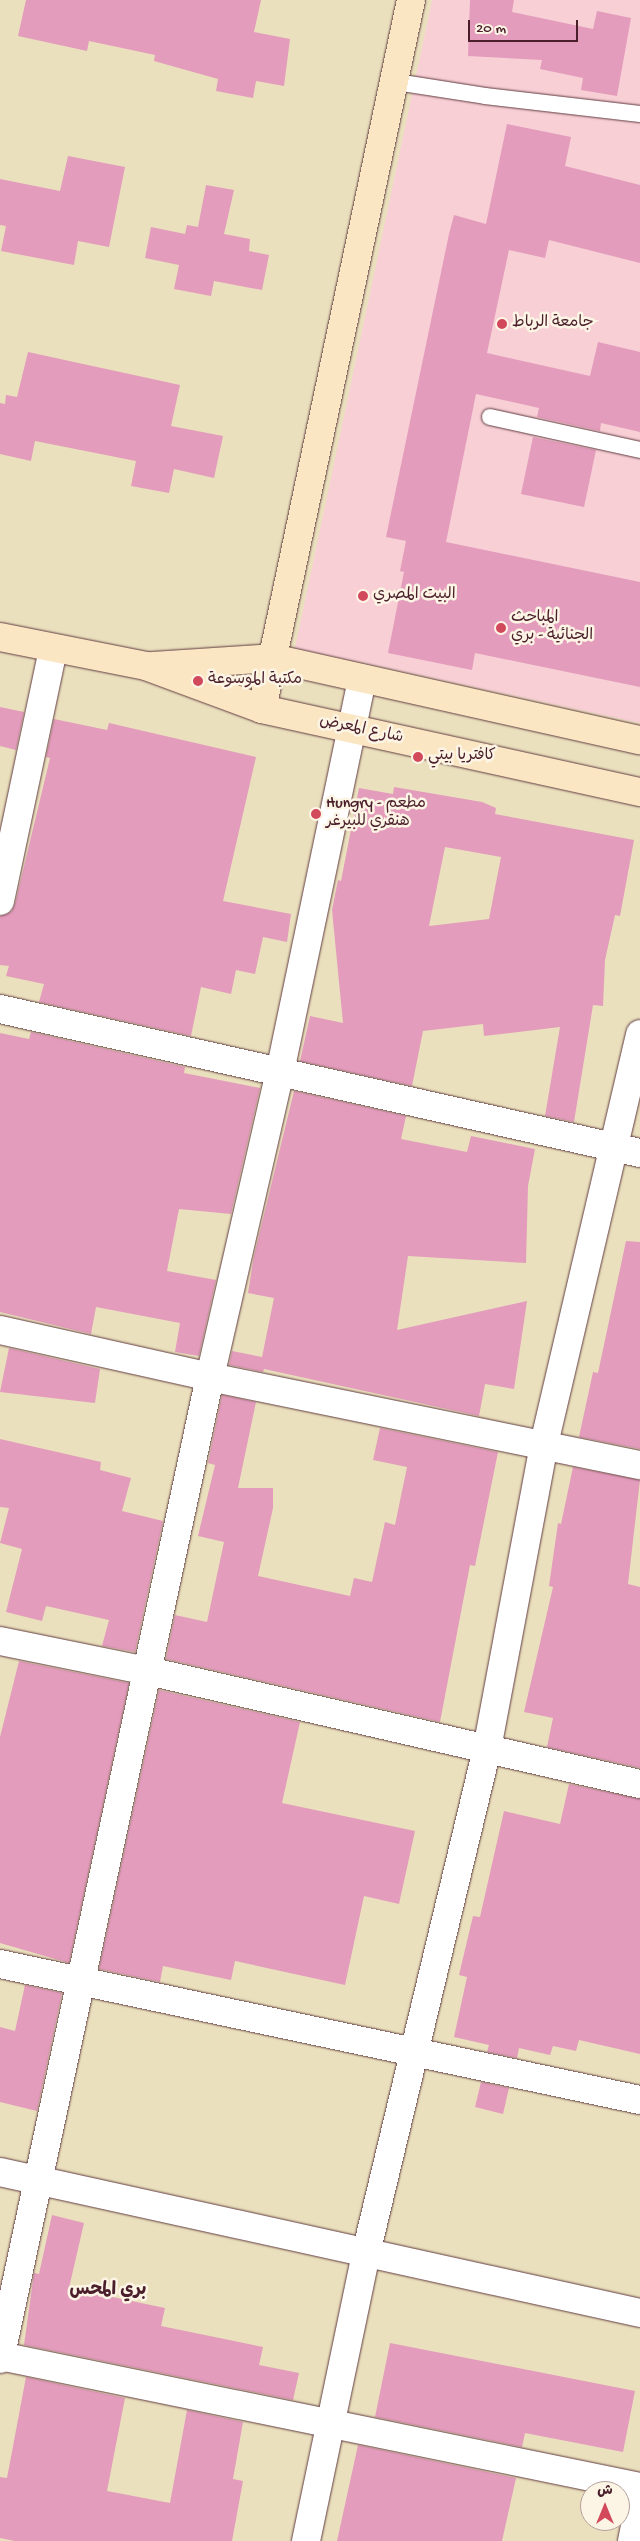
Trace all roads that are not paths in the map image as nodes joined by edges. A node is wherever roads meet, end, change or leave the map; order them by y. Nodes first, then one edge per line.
1 (411, 0) edge
2 (396, 82) junction
3 (640, 114) edge
4 (490, 417) dead end
5 (640, 450) edge
6 (0, 637) edge
7 (53, 649) junction
8 (272, 658) junction
9 (146, 666) junction
10 (362, 678) junction
11 (262, 709) junction
12 (350, 729) junction
13 (640, 740) edge
14 (640, 792) edge
15 (0, 901) edge
16 (0, 1010) edge
17 (640, 1034) edge
18 (280, 1072) junction
19 (628, 1151) edge
20 (0, 1330) edge
21 (210, 1377) junction
22 (544, 1444) junction
23 (640, 1465) edge
24 (0, 1641) edge
25 (148, 1671) junction
26 (487, 1749) junction
27 (640, 1784) edge
28 (0, 1964) edge
29 (80, 1981) junction
30 (413, 2054) junction
31 (640, 2100) edge
32 (0, 2172) edge
33 (38, 2180) junction
34 (366, 2253) junction
35 (640, 2313) edge
36 (0, 2357) edge
37 (332, 2424) junction
38 (640, 2487) edge
39 (640, 2501) edge
40 (306, 2541) edge
41 (632, 2541) edge

1 - 2 main road
2 - 3 lane
2 - 8 main road
4 - 5 lane
6 - 7 main road, شارع المعرض
7 - 9 main road, شارع المعرض
7 - 15 street
8 - 9 main road, شارع المعرض
8 - 10 main road, شارع المعرض
8 - 11 main road
9 - 11 main road, شارع المعرض
10 - 12 street
10 - 13 main road, شارع المعرض
11 - 12 main road, شارع المعرض
12 - 14 main road, شارع المعرض
12 - 18 street
16 - 18 street
17 - 19 street
18 - 19 street
18 - 21 street
19 - 22 street
20 - 21 street
21 - 22 street
21 - 25 street
22 - 23 street
22 - 26 street
24 - 25 street
25 - 26 street
25 - 29 street
26 - 27 street
26 - 30 street
28 - 29 street
29 - 30 street
29 - 33 street
30 - 31 street
30 - 34 street
32 - 33 street
33 - 34 street
33 - 36 street
34 - 35 street
34 - 37 street
36 - 37 street
37 - 38 street
37 - 40 street
39 - 41 street

